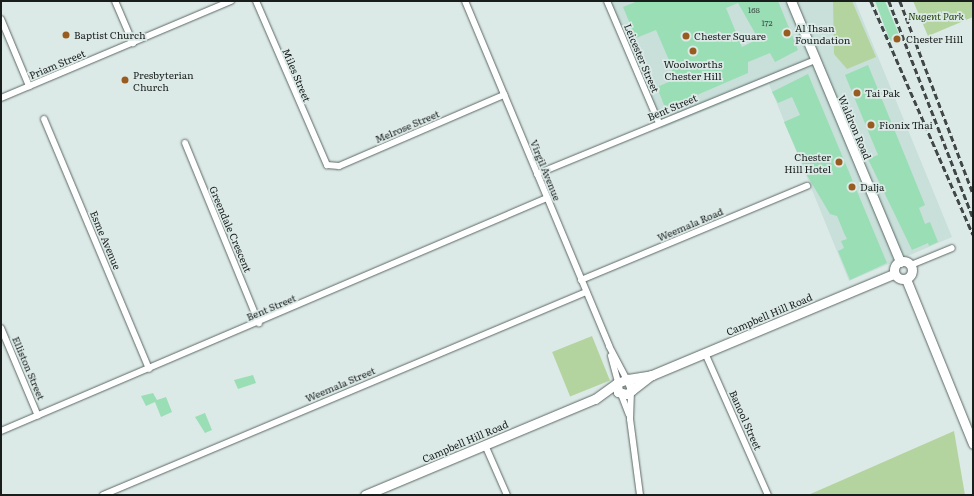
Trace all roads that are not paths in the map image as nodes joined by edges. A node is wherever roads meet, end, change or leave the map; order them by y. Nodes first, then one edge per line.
1 (115, 1) edge
2 (231, 1) edge
3 (256, 1) edge
4 (465, 1) edge
5 (607, 1) edge
6 (791, 1) edge
7 (1, 19) edge
8 (133, 43) junction
9 (815, 60) junction
10 (29, 86) junction
11 (504, 96) junction
12 (1, 98) edge
13 (44, 119) dead end
14 (659, 123) junction
15 (185, 143) dead end
16 (321, 156) joint
17 (537, 174) junction
18 (807, 186) dead end
19 (547, 198) junction
20 (952, 248) dead end
21 (900, 262) junction
22 (911, 265) junction
23 (894, 274) junction
24 (906, 279) junction
25 (581, 280) junction
26 (586, 292) junction
27 (260, 323) junction
28 (1, 328) edge
29 (705, 353) junction
30 (149, 369) junction
31 (652, 375) junction
32 (622, 380) junction
33 (632, 390) junction
34 (621, 394) junction
35 (595, 399) junction
36 (38, 416) junction
37 (630, 419) junction
38 (1, 431) edge
39 (973, 444) edge
40 (485, 445) junction
41 (380, 492) edge
42 (103, 495) edge
43 (365, 495) edge
44 (507, 495) edge
45 (640, 495) edge
46 (768, 495) edge

1 - 8 street
2 - 8 street, Priam Street
3 - 16 street, Miles Street
4 - 11 street, Virgil Avenue
5 - 14 street, Leicester Street
6 - 9 street, Waldron Road
7 - 10 street
8 - 10 street, Priam Street
9 - 14 street, Bent Street
9 - 21 street, Waldron Road
10 - 12 street, Priam Street
11 - 16 street, Melrose Street
11 - 17 street, Virgil Avenue
13 - 30 street, Esme Avenue
14 - 17 street, Bent Street
15 - 27 street, Greendale Crescent
17 - 19 street, Virgil Avenue
18 - 25 street, Weemala Road
19 - 25 street, Virgil Avenue
19 - 27 street, Bent Street
20 - 22 street
21 - 22 street
21 - 23 street
22 - 24 street
23 - 24 street
23 - 29 street, Campbell Hill Road
24 - 39 street
25 - 26 street, Virgil Avenue
26 - 32 street, Virgil Avenue
26 - 42 street, Weemala Street
27 - 30 street, Bent Street
28 - 36 street, Elliston Street
29 - 31 street, Campbell Hill Road
29 - 46 street, Banool Street
30 - 36 street, Bent Street
31 - 32 street, Campbell Hill Road
31 - 33 street, Campbell Hill Road
32 - 33 street
32 - 34 street
32 - 35 street, Campbell Hill Road
33 - 34 street, Campbell Hill Road
33 - 37 street
34 - 35 street, Campbell Hill Road
34 - 37 street
35 - 40 street, Campbell Hill Road
36 - 38 street, Bent Street
37 - 45 street
40 - 41 street, Campbell Hill Road
40 - 44 street
41 - 43 street, Campbell Hill Road

